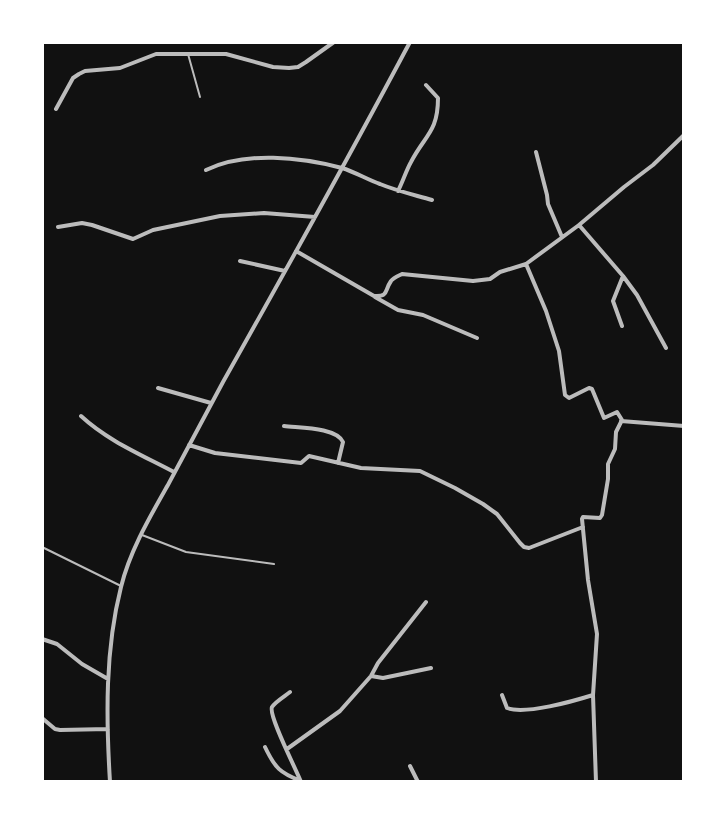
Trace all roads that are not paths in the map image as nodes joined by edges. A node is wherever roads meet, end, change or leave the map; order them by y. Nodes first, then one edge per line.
1 (334, 42) edge
2 (410, 42) edge
3 (188, 54) junction
4 (426, 85) dead end
5 (200, 96) dead end
6 (56, 109) dead end
7 (684, 135) edge
8 (536, 152) dead end
9 (343, 168) junction
10 (206, 170) dead end
11 (398, 191) junction
12 (432, 200) dead end
13 (315, 218) junction
14 (579, 225) junction
15 (58, 226) dead end
16 (562, 237) junction
17 (296, 251) junction
18 (240, 260) dead end
19 (526, 264) junction
20 (285, 271) junction
21 (623, 276) junction
22 (374, 296) junction
23 (622, 326) dead end
24 (477, 338) dead end
25 (666, 348) dead end
26 (158, 388) dead end
27 (211, 403) junction
28 (81, 416) dead end
29 (622, 421) junction
30 (284, 426) dead end
31 (684, 426) edge
32 (189, 445) junction
33 (338, 463) junction
34 (174, 472) junction
35 (583, 527) junction
36 (142, 535) junction
37 (42, 547) edge
38 (274, 564) dead end
39 (121, 586) junction
40 (426, 602) dead end
41 (42, 638) edge
42 (431, 668) dead end
43 (371, 676) junction
44 (108, 679) junction
45 (290, 692) dead end
46 (502, 695) dead end
47 (593, 695) junction
48 (42, 718) edge
49 (108, 729) junction
50 (265, 747) dead end
51 (287, 749) junction
52 (410, 766) dead end
53 (301, 781) edge
54 (110, 782) edge
55 (418, 782) edge
56 (596, 782) edge

1 - 3 street
2 - 9 street
3 - 5 lane
3 - 6 street
4 - 11 street
7 - 14 street
8 - 16 street
9 - 10 street
9 - 11 street
9 - 13 street
11 - 12 street
13 - 15 street
13 - 17 street
14 - 16 street
14 - 21 street
16 - 19 street
17 - 20 street
17 - 22 street
18 - 20 street
19 - 22 street
19 - 29 street
20 - 27 street
21 - 23 street
21 - 25 street
22 - 24 street
26 - 27 street
27 - 32 street
28 - 34 street
29 - 31 street
29 - 35 street
30 - 33 street
32 - 33 street
32 - 34 street
33 - 35 street
34 - 36 street
35 - 47 street
36 - 38 lane
36 - 39 street
37 - 39 lane
39 - 44 street
40 - 43 street
41 - 44 street
42 - 43 street
43 - 51 street
44 - 49 street
45 - 51 street
46 - 47 street
47 - 56 street
48 - 49 street
49 - 54 street
50 - 53 street
51 - 53 street
52 - 55 street

